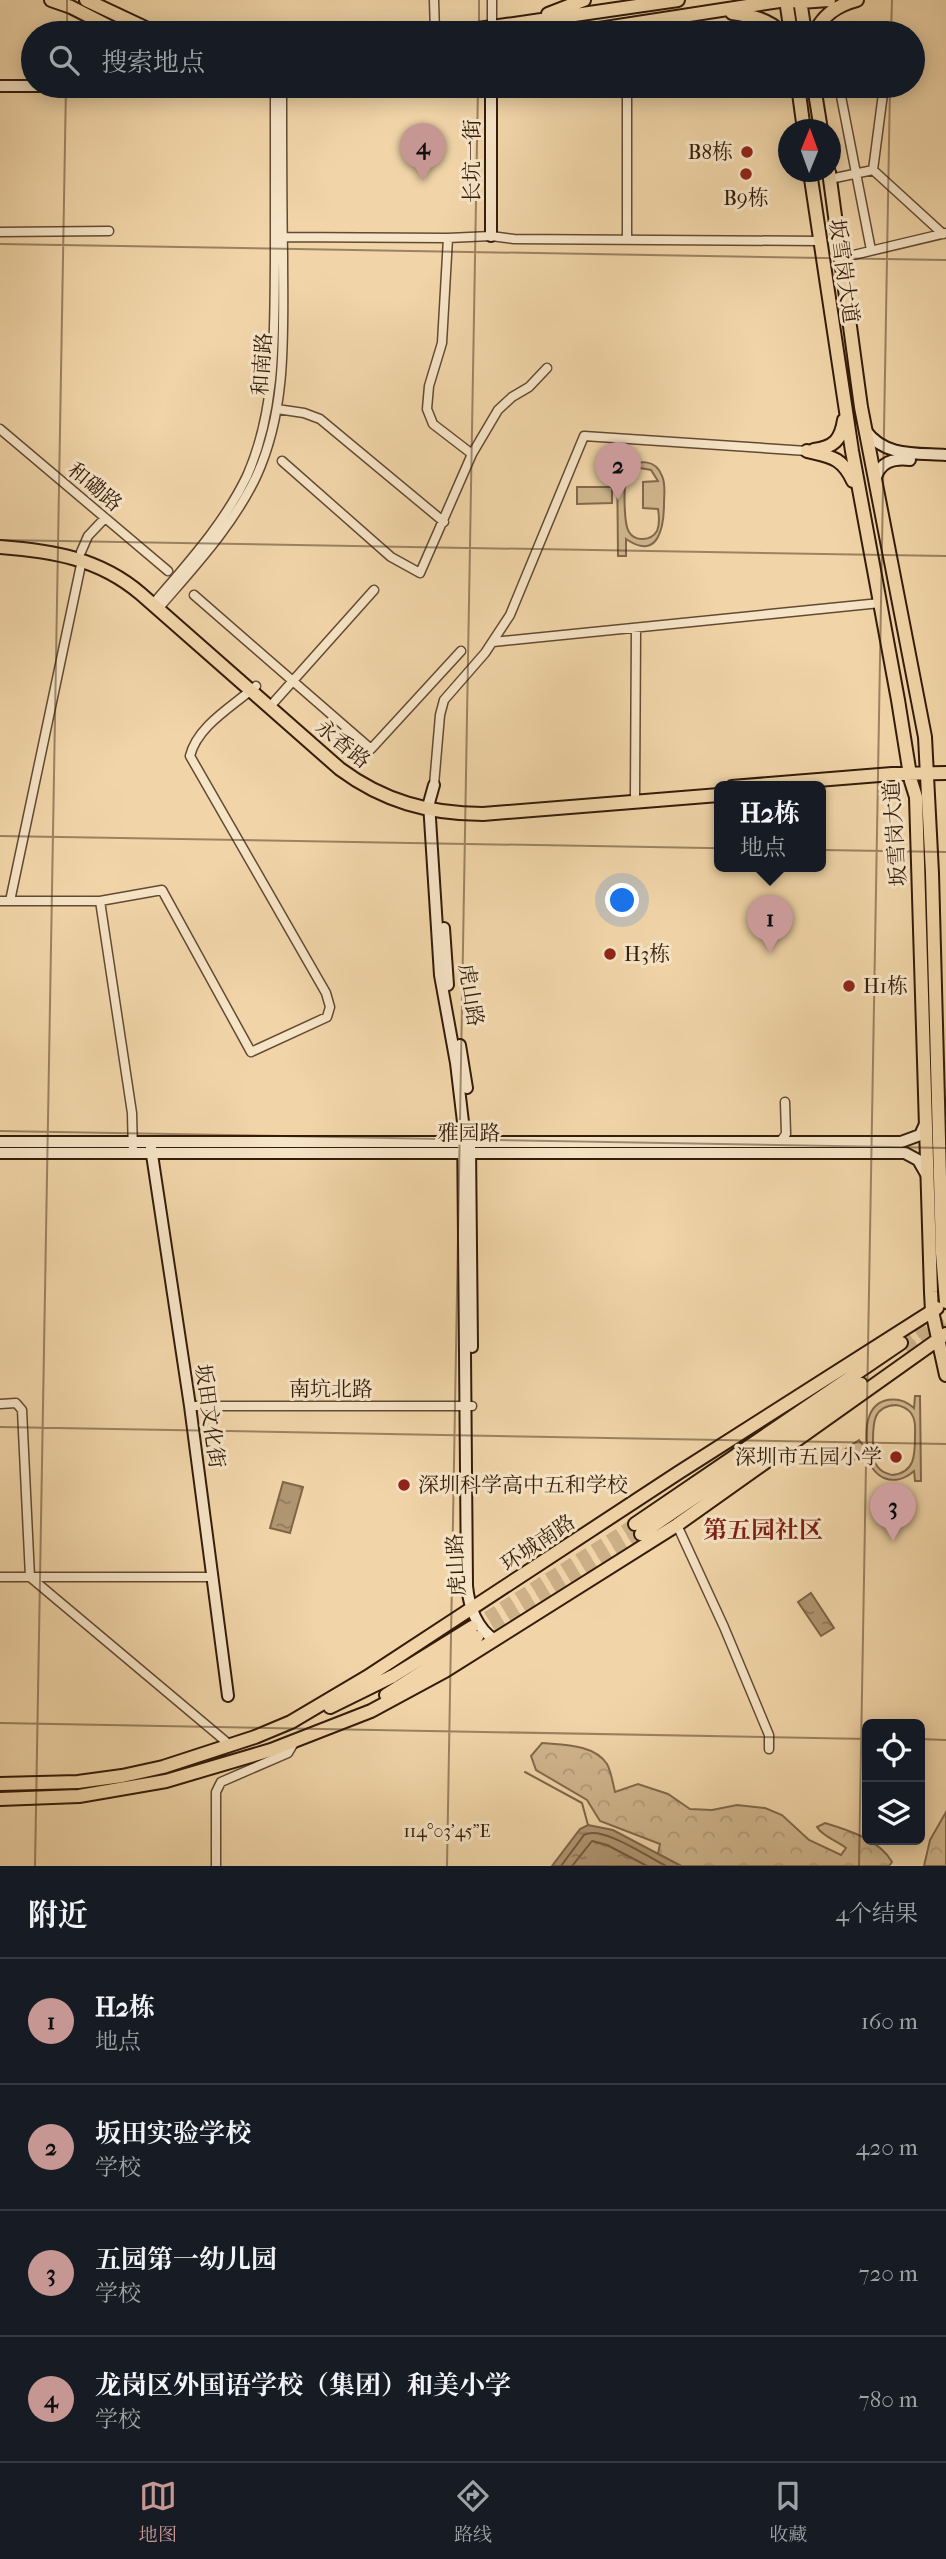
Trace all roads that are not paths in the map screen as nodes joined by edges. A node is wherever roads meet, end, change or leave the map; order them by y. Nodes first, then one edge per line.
1 (51, 0) edge
2 (86, 0) edge
3 (434, 0) edge
4 (492, 0) edge
5 (583, 0) edge
6 (678, 0) edge
7 (786, 0) edge
8 (829, 0) edge
9 (857, 0) edge
10 (800, 1) edge
11 (718, 11) junction
12 (98, 21) edge
13 (131, 21) edge
14 (435, 21) edge
15 (492, 21) edge
16 (531, 21) edge
17 (536, 21) edge
18 (667, 21) edge
19 (766, 21) edge
20 (789, 21) edge
21 (803, 21) edge
22 (822, 21) edge
23 (0, 86) edge
24 (21, 86) edge
25 (275, 98) edge
26 (282, 98) edge
27 (491, 98) edge
28 (627, 98) edge
29 (800, 98) edge
30 (816, 98) edge
31 (841, 98) edge
32 (882, 98) edge
33 (802, 119) edge
34 (819, 119) edge
35 (873, 170) junction
36 (856, 173) junction
37 (841, 174) edge
38 (811, 182) edge
39 (830, 182) edge
40 (109, 231) dead end
41 (0, 232) edge
42 (944, 233) edge
43 (491, 236) junction
44 (279, 237) junction
45 (448, 238) junction
46 (627, 240) junction
47 (820, 241) junction
48 (871, 250) junction
49 (841, 258) junction
50 (547, 368) dead end
51 (277, 409) junction
52 (846, 410) junction
53 (0, 429) edge
54 (865, 430) junction
55 (807, 451) junction
56 (472, 454) junction
57 (946, 455) edge
58 (282, 461) dead end
59 (946, 463) edge
60 (875, 484) junction
61 (860, 495) junction
62 (105, 518) junction
63 (444, 522) junction
64 (0, 540) edge
65 (0, 547) edge
66 (82, 556) junction
67 (168, 571) dead end
68 (374, 590) dead end
69 (194, 595) dead end
70 (880, 603) junction
71 (158, 604) junction
72 (636, 628) junction
73 (493, 642) junction
74 (461, 651) dead end
75 (293, 681) junction
76 (253, 688) junction
77 (274, 702) junction
78 (946, 773) edge
79 (910, 777) junction
80 (928, 777) junction
81 (946, 780) edge
82 (826, 782) edge
83 (434, 785) joint
84 (826, 786) edge
85 (714, 788) edge
86 (635, 794) junction
87 (714, 795) edge
88 (432, 807) junction
89 (0, 901) edge
90 (10, 901) junction
91 (100, 901) junction
92 (785, 1102) dead end
93 (925, 1124) junction
94 (0, 1133) edge
95 (782, 1138) junction
96 (0, 1142) edge
97 (132, 1147) junction
98 (150, 1147) junction
99 (467, 1147) junction
100 (0, 1153) edge
101 (926, 1174) junction
102 (946, 1302) edge
103 (932, 1311) junction
104 (942, 1336) edge
105 (848, 1365) junction
106 (946, 1375) edge
107 (0, 1404) edge
108 (190, 1406) junction
109 (469, 1406) junction
110 (821, 1424) junction
111 (706, 1489) junction
112 (675, 1498) junction
113 (677, 1525) junction
114 (0, 1577) edge
115 (30, 1577) junction
116 (212, 1577) junction
117 (475, 1607) junction
118 (495, 1640) junction
119 (228, 1696) dead end
120 (291, 1722) junction
121 (323, 1731) junction
122 (295, 1741) junction
123 (230, 1745) junction
124 (769, 1749) dead end
125 (0, 1784) edge
126 (0, 1799) edge
127 (216, 1866) edge

1 - 12 main road
2 - 13 main road
3 - 14 street
4 - 15 street
5 - 16 main road
6 - 17 main road
7 - 10 main road
7 - 11 main road
7 - 20 main road
8 - 10 main road
9 - 22 main road
10 - 21 main road
11 - 18 main road
11 - 19 main road
23 - 24 street
25 - 44 street, 和南路
26 - 44 street, 和南路
27 - 43 street, 长坑一街
28 - 46 street
29 - 33 main road
30 - 34 main road
31 - 36 street
32 - 35 street
35 - 36 street
35 - 42 street
36 - 37 street
36 - 48 street
38 - 47 main road, 坂雪岗大道
39 - 49 main road, 坂雪岗大道
40 - 41 street
42 - 48 street
43 - 45 street
43 - 46 street
44 - 45 street
44 - 51 street, 和南路
44 - 71 street, 和南路
45 - 56 street
46 - 47 street
47 - 52 main road, 坂雪岗大道
48 - 49 street
49 - 54 main road, 坂雪岗大道
50 - 56 street
51 - 63 street
51 - 71 street, 和南路
52 - 55 main road
52 - 61 main road, 坂雪岗大道
53 - 62 street, 和磡路
54 - 57 street
54 - 60 main road, 坂雪岗大道
55 - 61 main road
55 - 73 street
56 - 63 street
58 - 63 street
59 - 60 street
60 - 80 main road, 坂雪岗大道
61 - 70 main road, 坂雪岗大道
62 - 66 street
62 - 67 street, 和磡路
64 - 66 main road, 永香路
65 - 66 main road, 永香路
66 - 71 main road, 永香路
66 - 90 street
68 - 75 street
69 - 75 street
70 - 72 street
70 - 79 main road, 坂雪岗大道
71 - 76 main road, 永香路
72 - 73 street
72 - 86 street
73 - 83 street
74 - 75 street
75 - 77 street
76 - 77 main road, 永香路
76 - 88 main road, 永香路
76 - 91 street
77 - 88 main road, 永香路
78 - 80 main road
79 - 80 main road
79 - 82 main road
79 - 84 main road
79 - 93 main road, 坂雪岗大道
80 - 81 main road
80 - 102 main road, 坂雪岗大道
83 - 88 street, 虎山路
85 - 86 main road, 永香路
86 - 88 main road, 永香路
87 - 88 main road, 永香路
88 - 99 street, 虎山路
89 - 90 street
90 - 91 street
91 - 97 street
92 - 95 street
93 - 95 street, 雅园路
93 - 101 main road, 坂雪岗大道
94 - 96 street
95 - 99 street, 雅园路
96 - 97 street, 雅园路
97 - 98 street, 雅园路
97 - 100 street, 雅园路
98 - 99 street, 雅园路
98 - 108 street, 坂田文化街
99 - 101 street, 雅园路
99 - 109 street, 虎山路
101 - 103 main road, 坂雪岗大道
102 - 103 main road, 环城南路
103 - 104 main road, 坂雪岗大道
103 - 105 main road, 环城南路
104 - 106 main road, 坂雪岗大道
104 - 110 main road, 环城南路
105 - 112 main road
105 - 117 main road, 环城南路
107 - 115 street
108 - 109 street, 南坑北路
108 - 116 street, 坂田文化街
109 - 117 street, 虎山路
110 - 111 main road
110 - 113 main road, 环城南路
111 - 112 main road
111 - 112 main road
113 - 118 main road, 环城南路
113 - 124 street
114 - 115 street
115 - 116 street
115 - 123 street
116 - 119 street, 坂田文化街
117 - 118 street, 虎山路
117 - 120 main road, 环城南路
118 - 121 main road, 环城南路
120 - 121 main road, 环城南路
120 - 123 main road, 环城南路
121 - 122 main road, 环城南路
122 - 126 main road, 环城南路
122 - 127 street
123 - 125 main road, 环城南路

